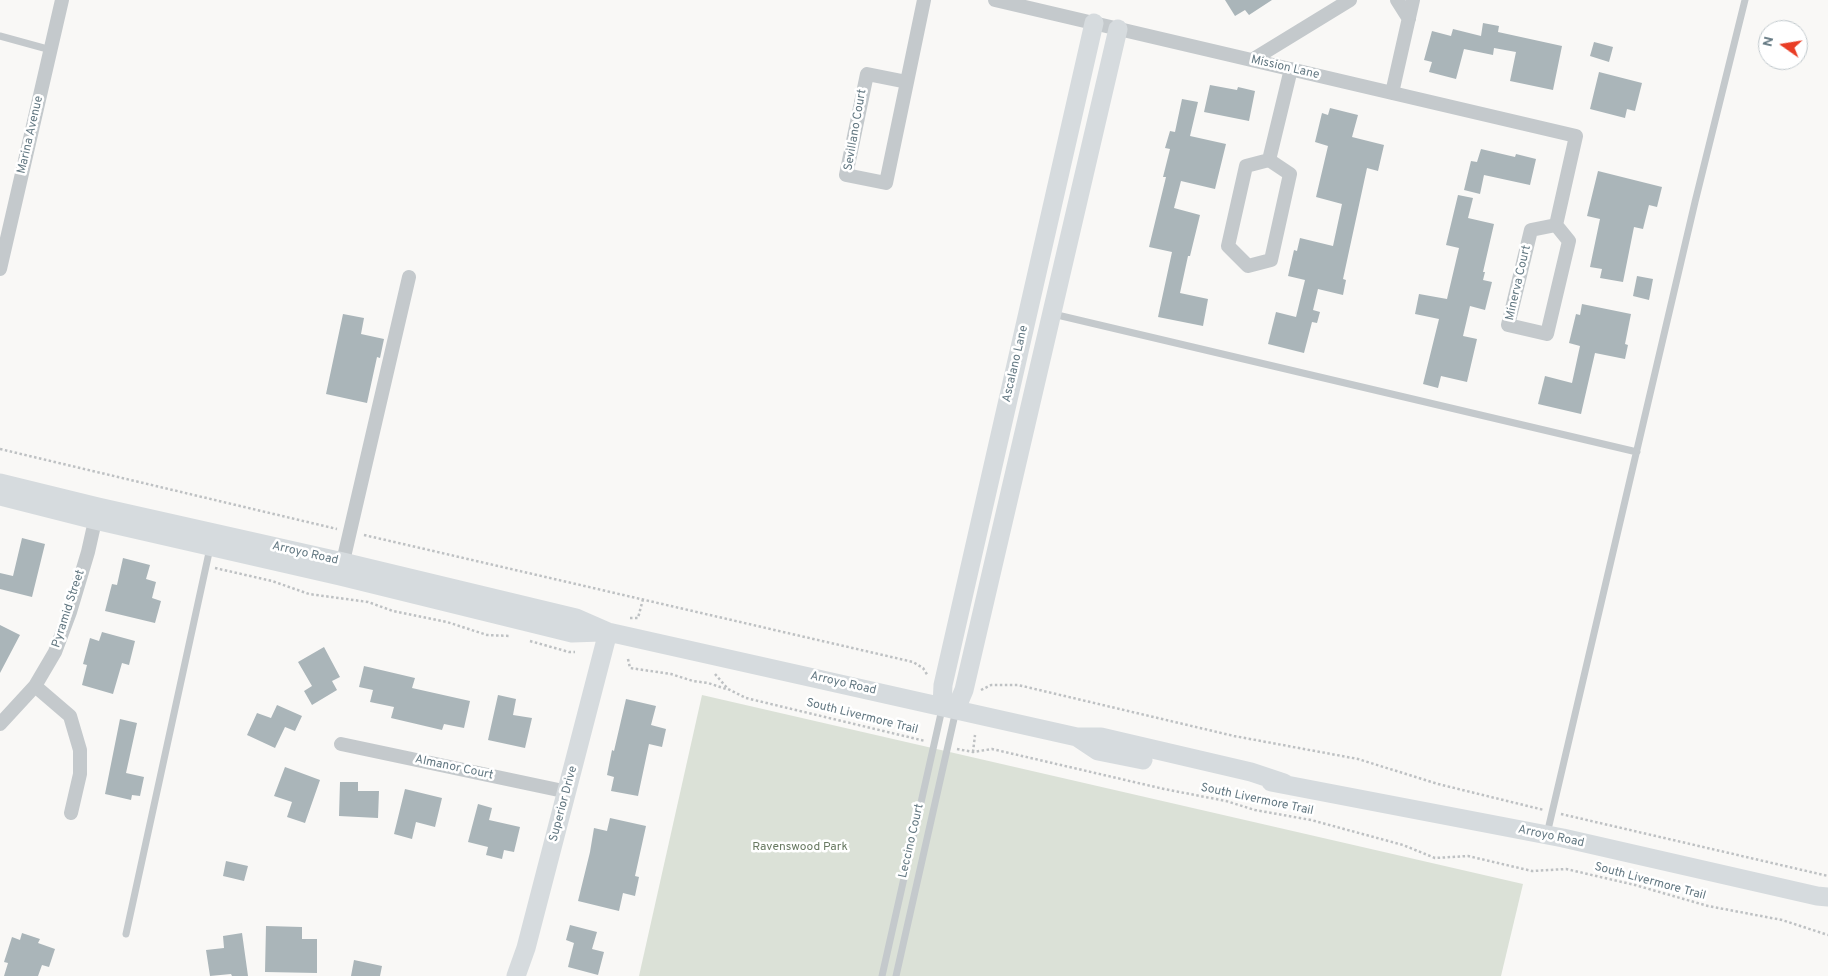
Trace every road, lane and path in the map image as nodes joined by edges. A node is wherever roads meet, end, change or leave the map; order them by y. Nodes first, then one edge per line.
1 (62, 0) edge
2 (924, 0) edge
3 (995, 0) edge
4 (1350, 0) edge
5 (1397, 0) edge
6 (1413, 0) edge
7 (1745, 0) edge
8 (1409, 18) junction
9 (1094, 23) junction
10 (1118, 29) junction
11 (0, 36) edge
12 (51, 50) junction
13 (1252, 60) junction
14 (1290, 69) junction
15 (907, 82) junction
16 (1392, 93) junction
17 (1269, 160) junction
18 (1556, 225) junction
19 (0, 269) edge
20 (409, 277) dead end
21 (1051, 314) junction
22 (0, 449) edge
23 (1637, 452) junction
24 (0, 482) edge
25 (0, 496) edge
26 (97, 514) junction
27 (350, 532) junction
28 (212, 540) junction
29 (206, 566) junction
30 (342, 569) junction
31 (643, 599) junction
32 (630, 618) dead end
33 (608, 632) junction
34 (514, 636) dead end
35 (529, 641) dead end
36 (575, 652) dead end
37 (698, 652) junction
38 (628, 659) dead end
39 (931, 681) dead end
40 (35, 686) junction
41 (728, 689) junction
42 (981, 690) dead end
43 (949, 707) junction
44 (0, 724) edge
45 (975, 735) dead end
46 (934, 743) junction
47 (341, 744) dead end
48 (948, 746) junction
49 (973, 752) junction
50 (568, 792) junction
51 (1553, 812) junction
52 (71, 813) dead end
53 (1547, 835) junction
54 (1828, 876) edge
55 (1824, 898) edge
56 (126, 934) dead end
57 (1828, 935) edge
58 (516, 976) edge
59 (882, 976) edge
60 (896, 976) edge

1 - 12 street, Marina Avenue
2 - 15 street, Sevillano Court
3 - 9 street, Mission Lane
4 - 13 street
5 - 8 street
6 - 8 street
7 - 23 lane
8 - 16 street
9 - 10 street, Mission Lane
9 - 43 street, Ascalano Lane
10 - 13 street, Mission Lane
10 - 21 street, Ascalano Lane
11 - 12 lane
12 - 19 street, Marina Avenue
13 - 14 street, Mission Lane
14 - 16 street, Mission Lane
14 - 17 street
15 - 15 street, Sevillano Court
16 - 18 street, Mission Lane
17 - 17 street
18 - 18 street, Minerva Court
20 - 27 street
21 - 23 lane
21 - 43 street, Ascalano Lane
22 - 27 path
23 - 51 lane
24 - 26 street, Arroyo Road
25 - 26 street, Arroyo Road
26 - 28 street, Arroyo Road
26 - 40 street, Pyramid Street
27 - 30 street
27 - 31 path
28 - 29 lane
28 - 30 street, Arroyo Road
29 - 34 path
29 - 56 lane
30 - 33 street, Arroyo Road
31 - 32 path
31 - 39 path
33 - 37 street, Arroyo Road
33 - 50 street, Superior Drive
35 - 36 path
37 - 41 path, South Livermore Trail
37 - 43 street, Arroyo Road
38 - 41 path
40 - 44 street, Pyramid Street
40 - 52 street
41 - 46 path, South Livermore Trail
42 - 51 path
43 - 46 lane, Leccino Court
43 - 48 lane, Leccino Court
43 - 53 street, Arroyo Road
45 - 49 path
46 - 59 lane, Leccino Court
47 - 50 street, Almanor Court
48 - 49 path, South Livermore Trail
48 - 60 lane, Leccino Court
49 - 57 path, South Livermore Trail
50 - 58 street, Superior Drive
51 - 53 lane
51 - 54 path
53 - 55 street, Arroyo Road

